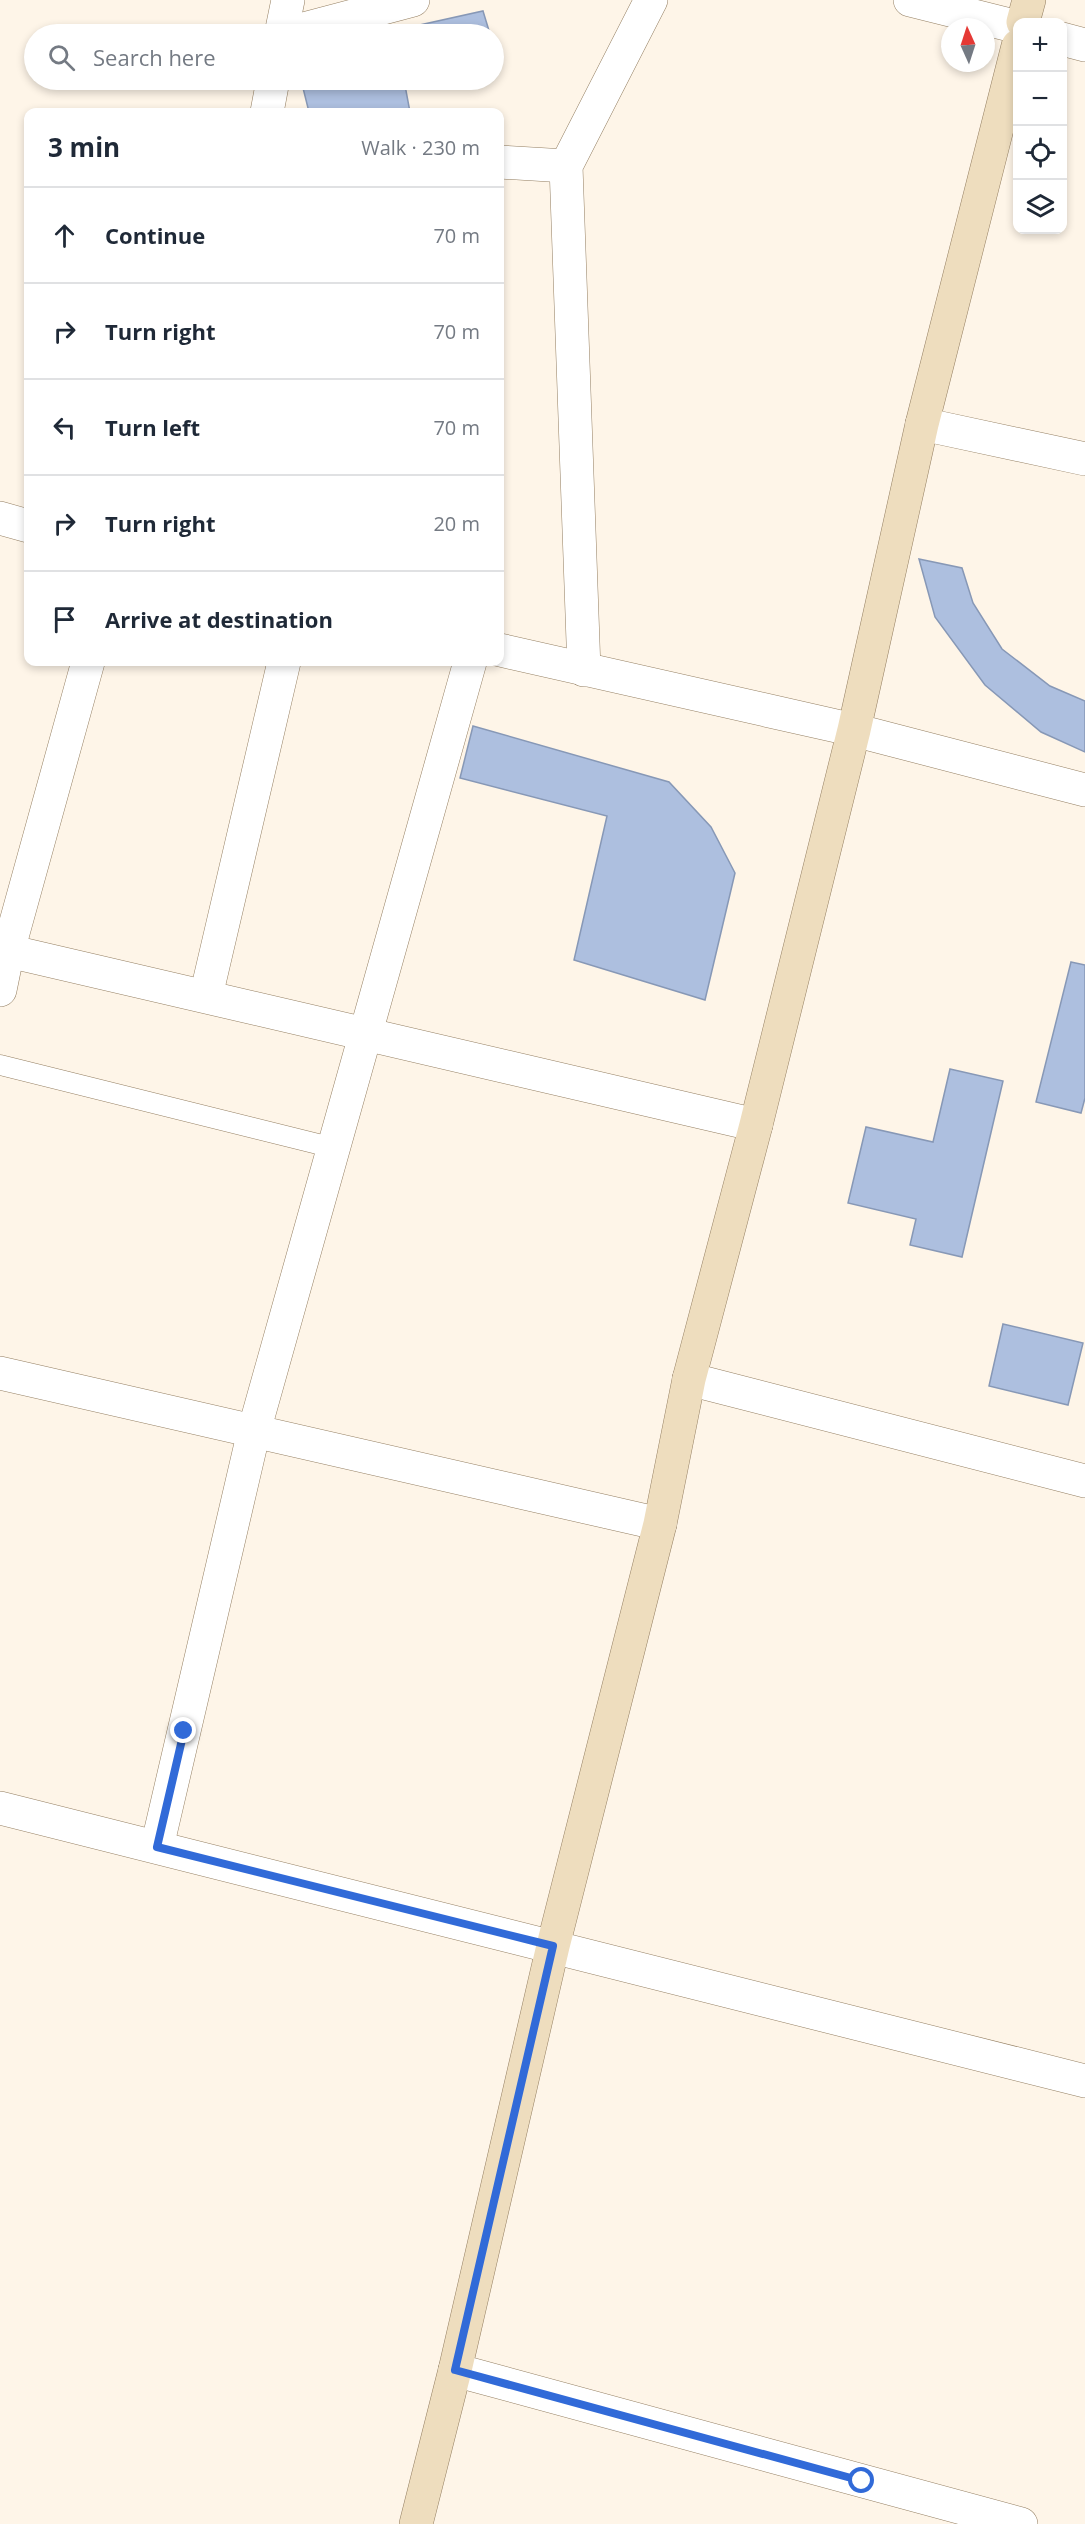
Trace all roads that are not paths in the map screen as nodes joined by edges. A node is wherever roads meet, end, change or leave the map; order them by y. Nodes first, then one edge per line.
1 (288, 0) edge
2 (413, 0) edge
3 (651, 0) edge
4 (910, 0) edge
5 (1029, 0) edge
6 (1024, 18) edge
7 (284, 24) edge
8 (321, 24) edge
9 (1013, 26) edge
10 (1067, 40) edge
11 (1085, 45) edge
12 (1013, 62) edge
13 (271, 90) edge
14 (268, 108) edge
15 (504, 162) edge
16 (566, 166) junction
17 (922, 424) junction
18 (1085, 459) edge
19 (0, 518) edge
20 (24, 525) edge
21 (504, 651) edge
22 (87, 666) edge
23 (283, 666) edge
24 (469, 666) edge
25 (584, 670) junction
26 (854, 730) junction
27 (1085, 790) edge
28 (4, 950) edge
29 (0, 990) edge
30 (206, 996) junction
31 (366, 1034) junction
32 (0, 1065) edge
33 (756, 1125) junction
34 (334, 1148) junction
35 (0, 1373) edge
36 (689, 1379) junction
37 (254, 1431) junction
38 (1085, 1481) edge
39 (660, 1524) junction
40 (0, 1808) edge
41 (157, 1847) junction
42 (553, 1946) junction
43 (1085, 2080) edge
44 (455, 2370) junction
45 (416, 2524) edge
46 (1021, 2524) edge

1 - 7 street
2 - 8 street
3 - 16 street
4 - 9 street
5 - 6 street
10 - 11 street
12 - 17 street
13 - 14 street
15 - 16 street
16 - 25 street
17 - 18 street
17 - 26 street
19 - 20 street
21 - 25 street
22 - 28 street
23 - 30 street
24 - 31 street
25 - 26 street
26 - 27 street
26 - 33 street
28 - 29 street
28 - 30 street
30 - 31 street
31 - 33 street
31 - 34 street
32 - 34 lane
33 - 36 street
34 - 37 street
35 - 37 street
36 - 38 street
36 - 39 street
37 - 39 street
37 - 41 street
39 - 42 street
40 - 41 street
41 - 42 street
42 - 43 street
42 - 44 street
44 - 45 street
44 - 46 street

